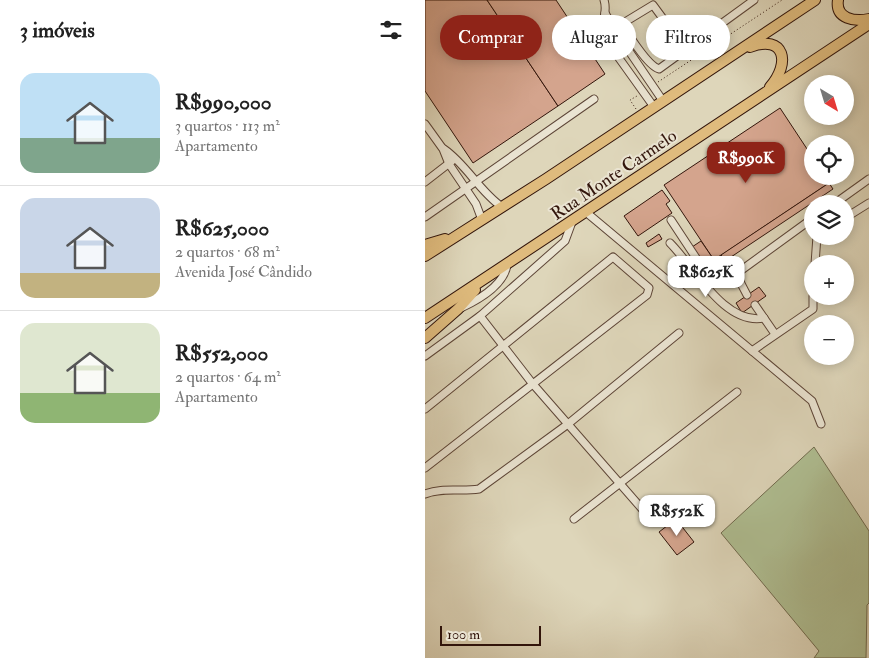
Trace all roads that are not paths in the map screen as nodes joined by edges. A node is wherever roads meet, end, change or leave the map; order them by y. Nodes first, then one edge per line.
1 (604, 0) edge
2 (754, 0) edge
3 (815, 0) edge
4 (838, 0) edge
5 (605, 15) edge
6 (661, 15) edge
7 (730, 18) edge
8 (869, 19) edge
9 (869, 24) edge
10 (641, 52) junction
11 (738, 52) junction
12 (636, 56) edge
13 (646, 58) edge
14 (621, 60) edge
15 (631, 60) edge
16 (635, 60) edge
17 (648, 60) edge
18 (672, 60) edge
19 (624, 64) junction
20 (761, 96) junction
21 (594, 98) dead end
22 (663, 101) junction
23 (654, 107) junction
24 (425, 124) edge
25 (443, 149) junction
26 (457, 158) junction
27 (449, 164) junction
28 (869, 179) edge
29 (474, 181) junction
30 (425, 182) edge
31 (466, 187) junction
32 (847, 195) edge
33 (869, 203) edge
34 (502, 207) junction
35 (854, 212) edge
36 (587, 213) junction
37 (425, 217) edge
38 (482, 220) junction
39 (671, 220) dead end
40 (573, 222) junction
41 (804, 224) edge
42 (455, 236) junction
43 (670, 243) dead end
44 (425, 245) edge
45 (425, 256) edge
46 (507, 268) junction
47 (735, 274) junction
48 (521, 280) junction
49 (483, 281) junction
50 (747, 295) dead end
51 (755, 305) dead end
52 (813, 305) edge
53 (458, 309) junction
54 (480, 316) junction
55 (425, 318) edge
56 (764, 318) junction
57 (679, 333) dead end
58 (775, 334) junction
59 (425, 338) edge
60 (503, 346) junction
61 (752, 351) junction
62 (425, 356) edge
63 (533, 383) junction
64 (737, 392) dead end
65 (425, 409) edge
66 (568, 424) junction
67 (821, 424) dead end
68 (425, 468) edge
69 (620, 484) junction
70 (425, 494) edge
71 (650, 518) dead end
72 (574, 519) dead end

1 - 5 street
2 - 7 street
3 - 11 highway, Rua Monte Carmelo
4 - 8 highway
6 - 10 street
9 - 20 highway, Rua Monte Carmelo
10 - 12 street
10 - 13 street
11 - 20 highway
11 - 22 highway, Rua Monte Carmelo
14 - 19 street
15 - 19 street
16 - 22 street
17 - 18 street
19 - 23 street
20 - 36 highway, Rua Monte Carmelo
21 - 29 street
22 - 23 highway, Rua Monte Carmelo
23 - 34 highway, Rua Monte Carmelo
24 - 25 street
25 - 26 street
25 - 27 street
26 - 27 street
26 - 29 street
27 - 30 street
27 - 31 street
28 - 32 street
29 - 31 street
29 - 34 street
31 - 37 street
31 - 38 street
33 - 35 street
34 - 38 highway, Rua Monte Carmelo
36 - 40 highway, Rua Monte Carmelo
36 - 61 street
38 - 42 highway, Rua Monte Carmelo
39 - 47 street
40 - 46 highway, Rua Monte Carmelo
40 - 48 street
41 - 47 street
42 - 44 highway
42 - 45 highway, Rua Monte Carmelo
43 - 56 street
46 - 48 street
46 - 49 highway, Rua Monte Carmelo
46 - 53 street
47 - 50 street
48 - 54 street
49 - 53 highway
49 - 55 highway, Rua Monte Carmelo
51 - 56 street
52 - 58 street
53 - 59 highway
54 - 60 street
54 - 62 street
56 - 58 street
57 - 66 street
58 - 61 street
60 - 63 street
60 - 63 street
60 - 65 street
61 - 67 street
63 - 66 street
63 - 68 street
64 - 69 street
66 - 69 street
66 - 70 street
69 - 71 street
69 - 72 street

